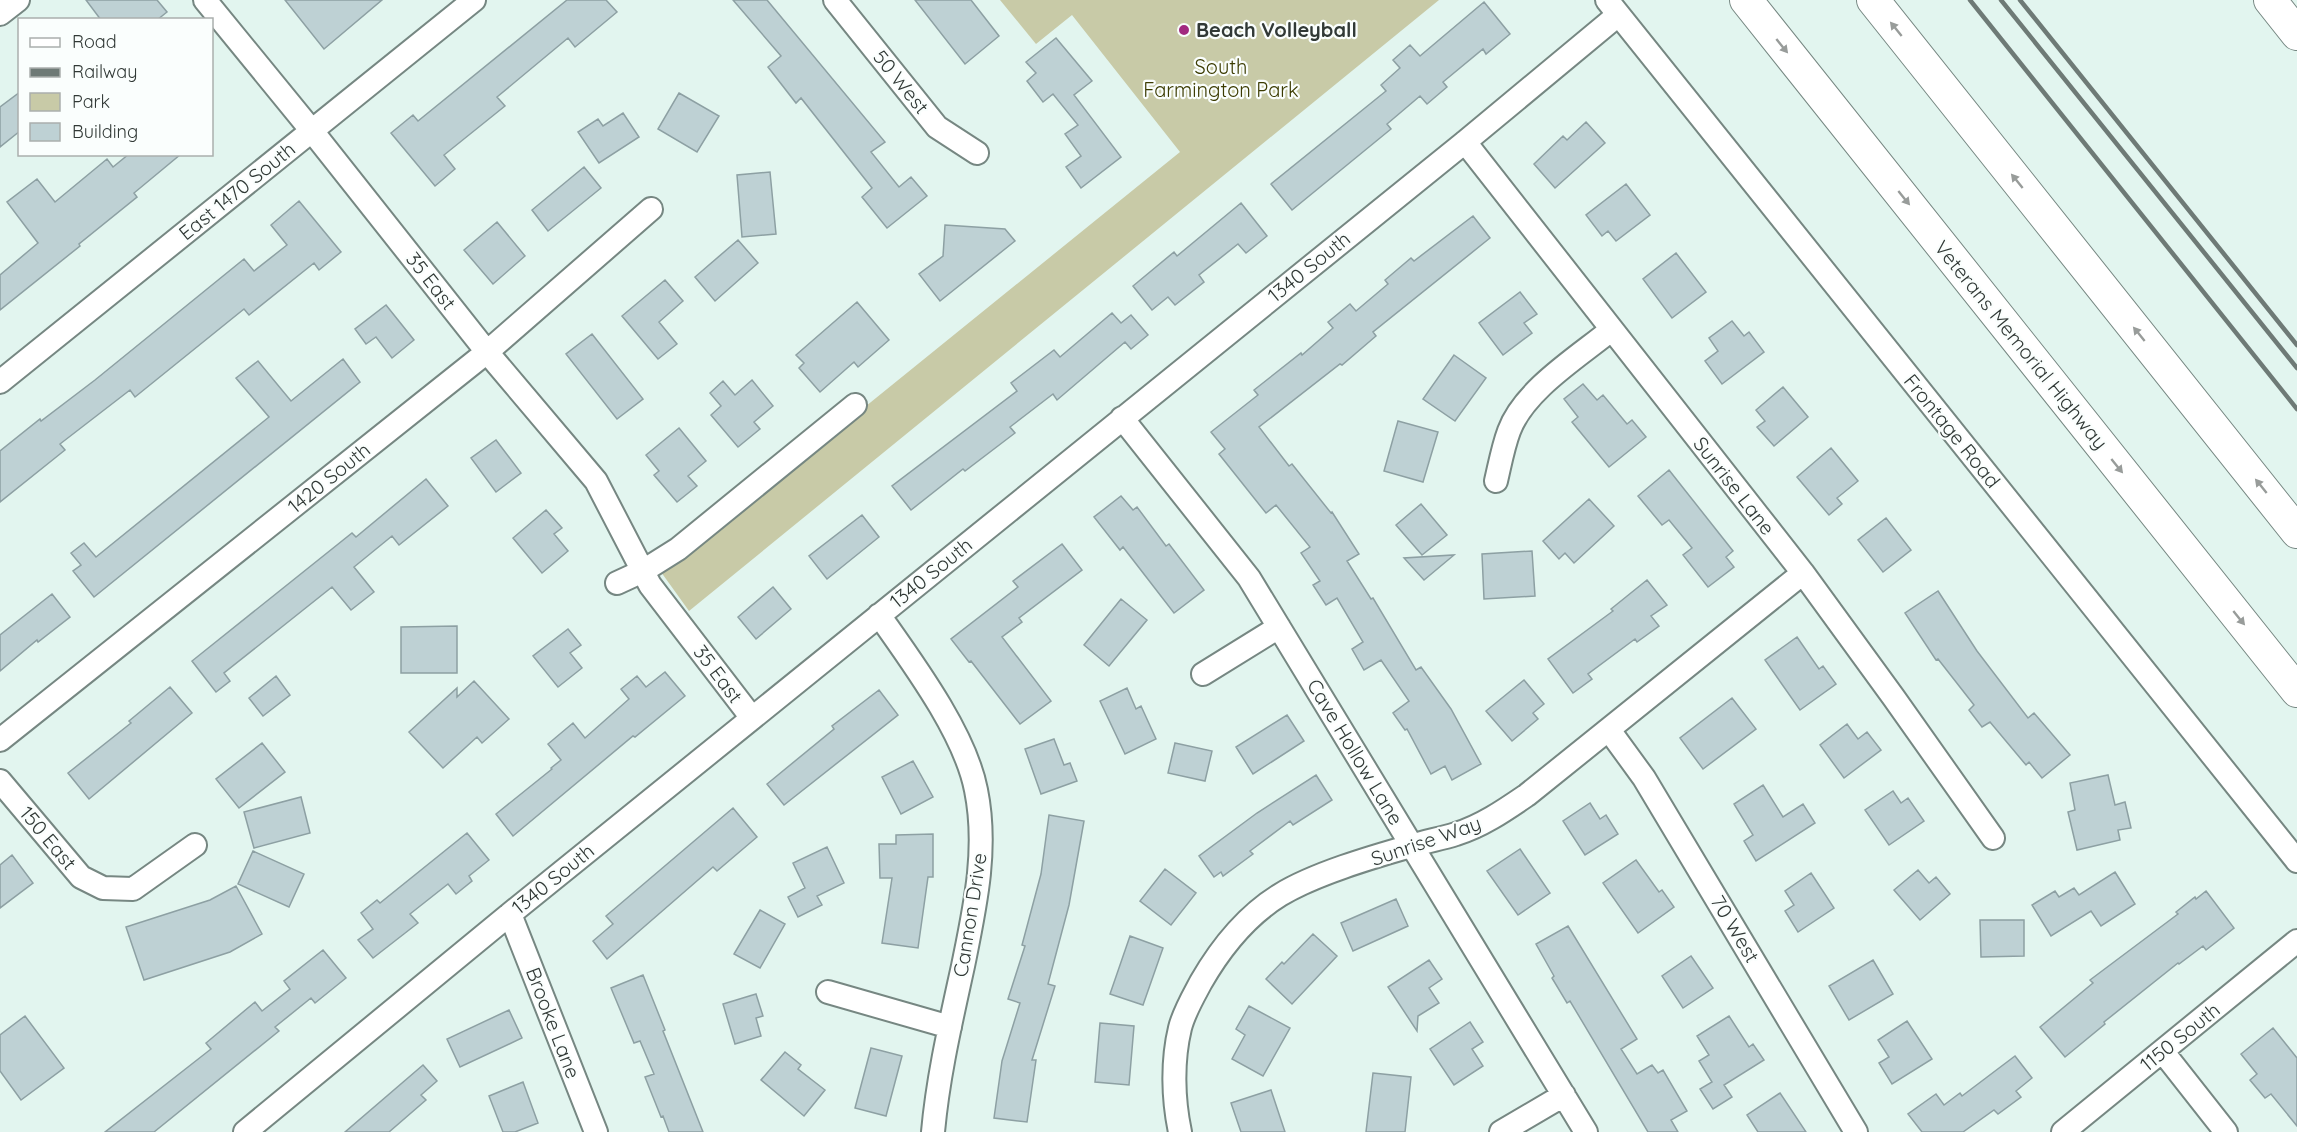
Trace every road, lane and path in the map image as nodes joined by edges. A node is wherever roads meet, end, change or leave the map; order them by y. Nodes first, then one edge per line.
1 (18, 0) edge
2 (205, 0) edge
3 (474, 0) edge
4 (835, 0) edge
5 (1746, 0) edge
6 (1873, 0) edge
7 (2270, 0) edge
8 (1613, 7) edge
9 (0, 14) edge
10 (2297, 34) edge
11 (312, 131) junction
12 (1465, 142) junction
13 (977, 153) dead end
14 (651, 209) dead end
15 (1611, 330) junction
16 (487, 352) junction
17 (0, 382) edge
18 (855, 405) dead end
19 (1122, 418) junction
20 (1496, 481) dead end
21 (2297, 532) edge
22 (643, 571) junction
23 (1803, 573) junction
24 (617, 583) dead end
25 (879, 615) junction
26 (1279, 627) junction
27 (1203, 674) dead end
28 (2297, 691) edge
29 (752, 718) junction
30 (1609, 730) junction
31 (0, 740) edge
32 (0, 781) edge
33 (1993, 838) dead end
34 (195, 845) dead end
35 (1412, 845) junction
36 (2297, 861) edge
37 (510, 914) junction
38 (2297, 941) edge
39 (828, 992) dead end
40 (950, 1027) junction
41 (2163, 1052) junction
42 (1564, 1095) junction
43 (245, 1132) edge
44 (596, 1132) edge
45 (933, 1132) edge
46 (1180, 1132) edge
47 (1501, 1132) edge
48 (1586, 1132) edge
49 (1856, 1132) edge
50 (2063, 1132) edge
51 (2226, 1132) edge

1 - 9 street
2 - 11 street, 35 East
3 - 11 street, East 1470 South
4 - 13 street, 50 West
5 -> 28 highway, Veterans Memorial Highway
21 -> 6 highway
7 - 10 highway
8 - 12 street, 1340 South
8 - 36 street, Frontage Road
11 - 16 street, 35 East
11 - 17 street, East 1470 South
12 - 15 street, Sunrise Lane
12 - 19 street, 1340 South
14 - 16 street, 1420 South
15 - 20 street
15 - 23 street, Sunrise Lane
16 - 22 street, 35 East
16 - 31 street, 1420 South
18 - 22 street
19 - 25 street, 1340 South
19 - 26 street, Cave Hollow Lane
22 - 24 street
22 - 29 street, 35 East
23 - 30 street, Sunrise Way
23 - 33 street, Sunrise Lane
25 - 29 street, 1340 South
25 - 40 street, Cannon Drive
26 - 27 street
26 - 35 street, Cave Hollow Lane
29 - 37 street, 1340 South
30 - 35 street, Sunrise Way
30 - 49 street, 70 West
32 - 34 street, 150 East
35 - 42 street, Cave Hollow Lane
35 - 46 street, Sunrise Way
37 - 43 street, 1340 South
37 - 44 street, Brooke Lane
38 - 41 street, 1150 South
39 - 40 street
40 - 45 street, Cannon Drive
41 - 50 street, 1150 South
41 - 51 street
42 - 47 street
42 - 48 street, Cave Hollow Lane

